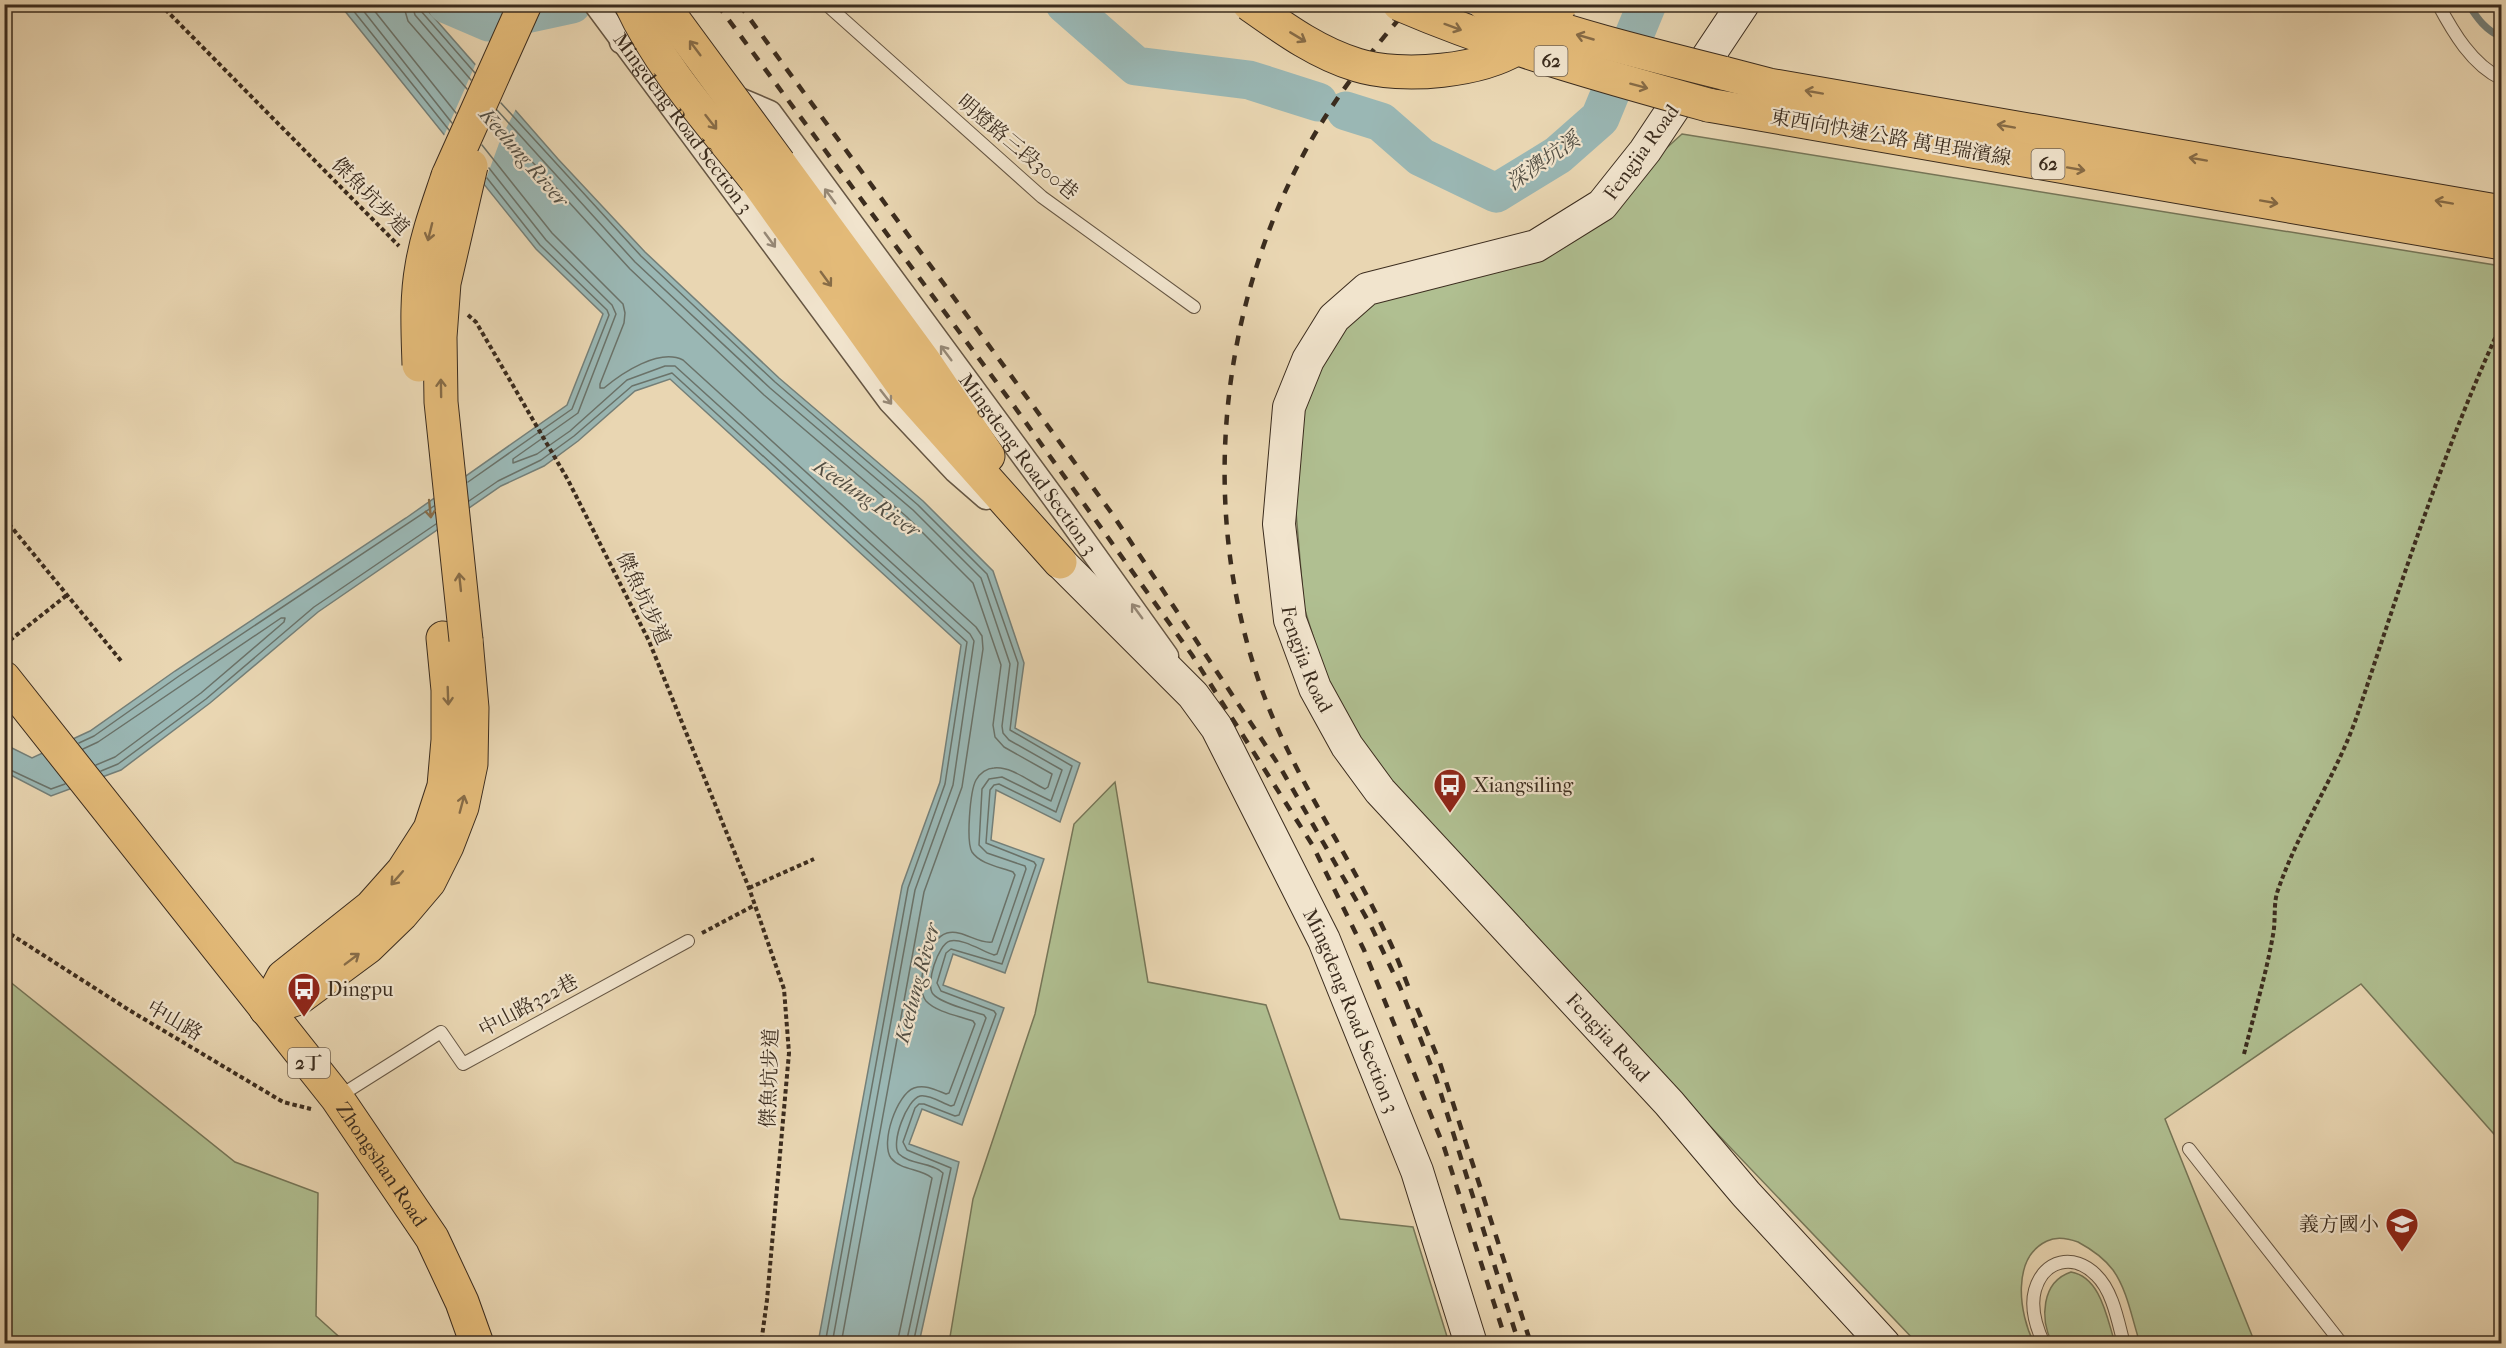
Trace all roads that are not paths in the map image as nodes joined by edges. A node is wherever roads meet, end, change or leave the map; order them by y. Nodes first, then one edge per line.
1 (525, 4) edge
2 (548, 4) edge
3 (665, 4) edge
4 (826, 4) edge
5 (1249, 4) edge
6 (1399, 4) edge
7 (1485, 4) edge
8 (1562, 4) edge
9 (1743, 4) edge
10 (2438, 4) edge
11 (613, 9) edge
12 (621, 42) junction
13 (2502, 79) edge
14 (714, 89) junction
15 (681, 121) junction
16 (767, 171) junction
17 (2502, 212) edge
18 (2502, 243) edge
19 (1194, 307) dead end
20 (1060, 562) junction
21 (455, 639) junction
22 (4, 678) edge
23 (1193, 694) junction
24 (688, 940) road end
25 (266, 1009) junction
26 (337, 1098) junction
27 (2189, 1149) dead end
28 (477, 1344) edge
29 (1471, 1344) edge
30 (1884, 1344) edge
31 (2044, 1344) edge
32 (2124, 1344) edge
33 (2342, 1344) edge

1 -> 21 main road, bridge
21 -> 2 main road, bridge
16 -> 3 main road, bridge
4 - 19 lane, 明燈路三段300巷
5 -> 8 main road, bridge
6 -> 18 main road, 東西向快速公路 萬里瑞濱線 / 62, bridge
17 -> 7 main road, 東西向快速公路 萬里瑞濱線 / 62, bridge
9 - 30 main road, Fengjia Road
10 - 13 lane
11 - 12 street
11 -> 16 main road, bridge
12 - 14 street, Mingdeng Road Section 3
12 - 15 street, Mingdeng Road Section 3
14 - 15 street
23 -> 14 street, Mingdeng Road Section 3
15 -> 20 street, Mingdeng Road Section 3
16 - 20 main road
20 - 23 main road, Mingdeng Road Section 3
21 - 25 main road
22 - 25 main road, Zhongshan Road / 2丁
23 - 29 main road, Mingdeng Road Section 3
24 - 26 lane, 中山路322巷
25 - 26 main road, Zhongshan Road / 2丁
26 - 28 main road, Zhongshan Road / 2丁
27 - 33 lane
31 - 32 lane

